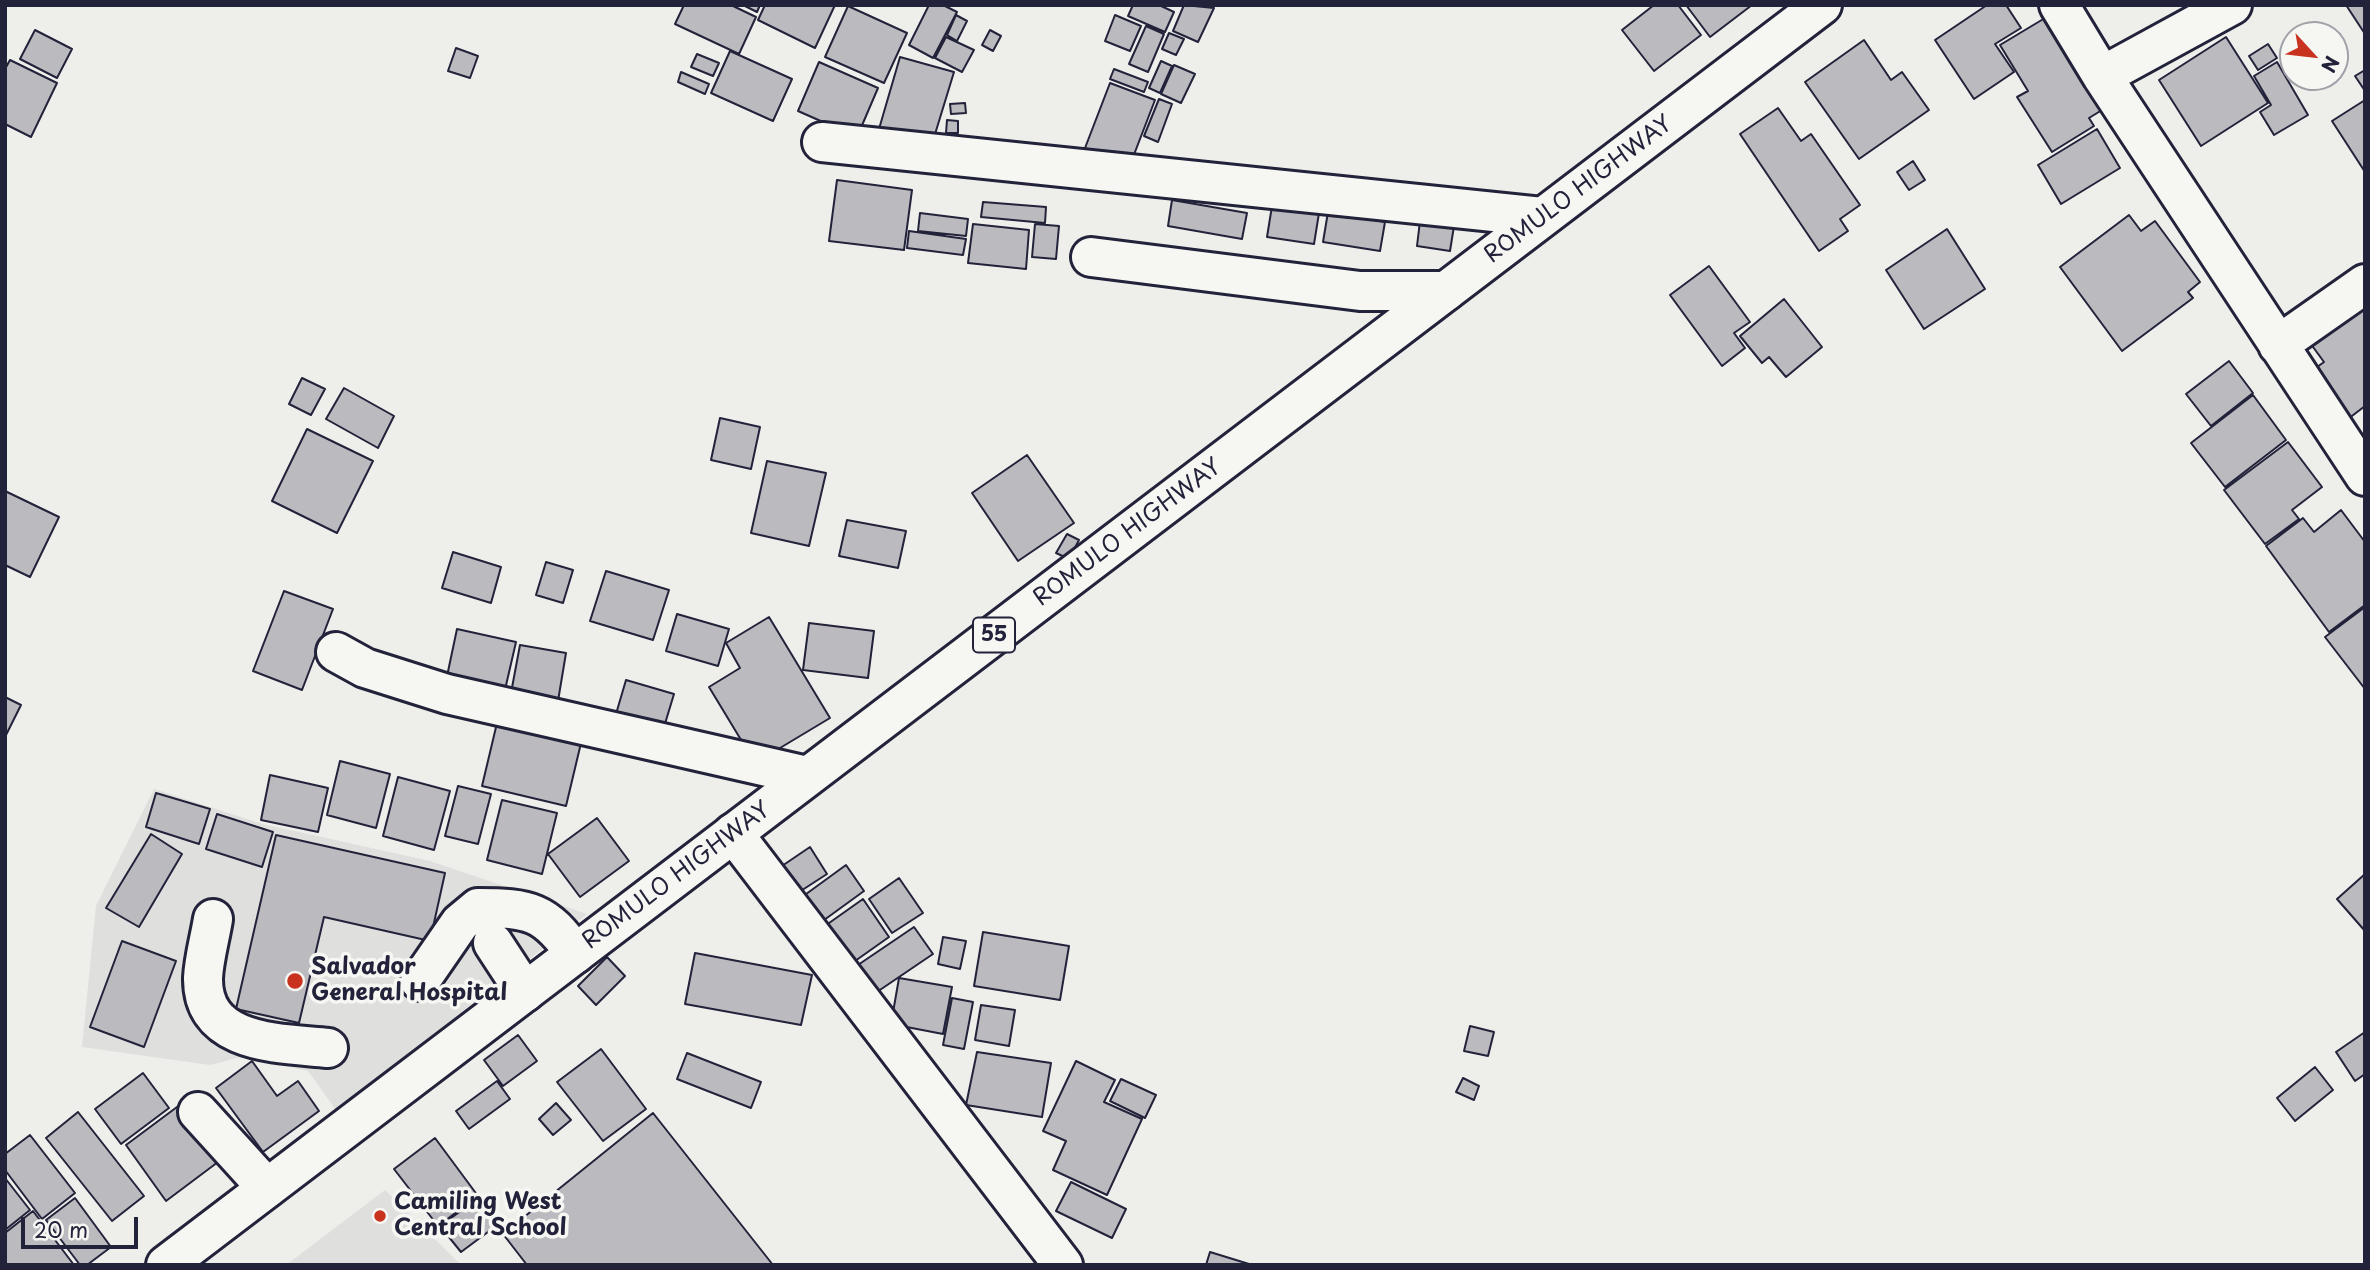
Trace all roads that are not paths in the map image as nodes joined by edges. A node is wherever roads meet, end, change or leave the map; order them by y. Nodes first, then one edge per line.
1 (1822, 5) edge
2 (2059, 5) edge
3 (2232, 5) edge
4 (2102, 76) junction
5 (822, 142) dead end
6 (1542, 217) junction
7 (1091, 257) dead end
8 (2365, 284) edge
9 (1446, 290) junction
10 (2278, 345) junction
11 (2358, 455) edge
12 (336, 652) dead end
13 (807, 776) junction
14 (733, 833) junction
15 (213, 919) dead end
16 (493, 943) dead end
17 (575, 954) junction
18 (420, 981) dead end
19 (525, 992) junction
20 (328, 1048) dead end
21 (198, 1112) dead end
22 (267, 1188) junction
23 (166, 1265) edge
24 (1063, 1265) edge

1 - 6 main road, ROMULO HIGHWAY / 55
2 - 4 main road
3 - 4 main road
4 - 10 main road
5 - 6 main road
6 - 9 main road, ROMULO HIGHWAY / 55
7 - 9 main road
8 - 10 main road
9 - 13 main road, ROMULO HIGHWAY / 55
10 - 11 main road
12 - 13 main road
13 - 14 main road, ROMULO HIGHWAY / 55
14 - 17 main road, ROMULO HIGHWAY / 55
14 - 24 main road
15 - 20 main road
16 - 19 main road
17 - 18 main road
17 - 19 main road, ROMULO HIGHWAY / 55
19 - 22 main road, ROMULO HIGHWAY / 55
21 - 22 main road
22 - 23 main road, ROMULO HIGHWAY / 55

